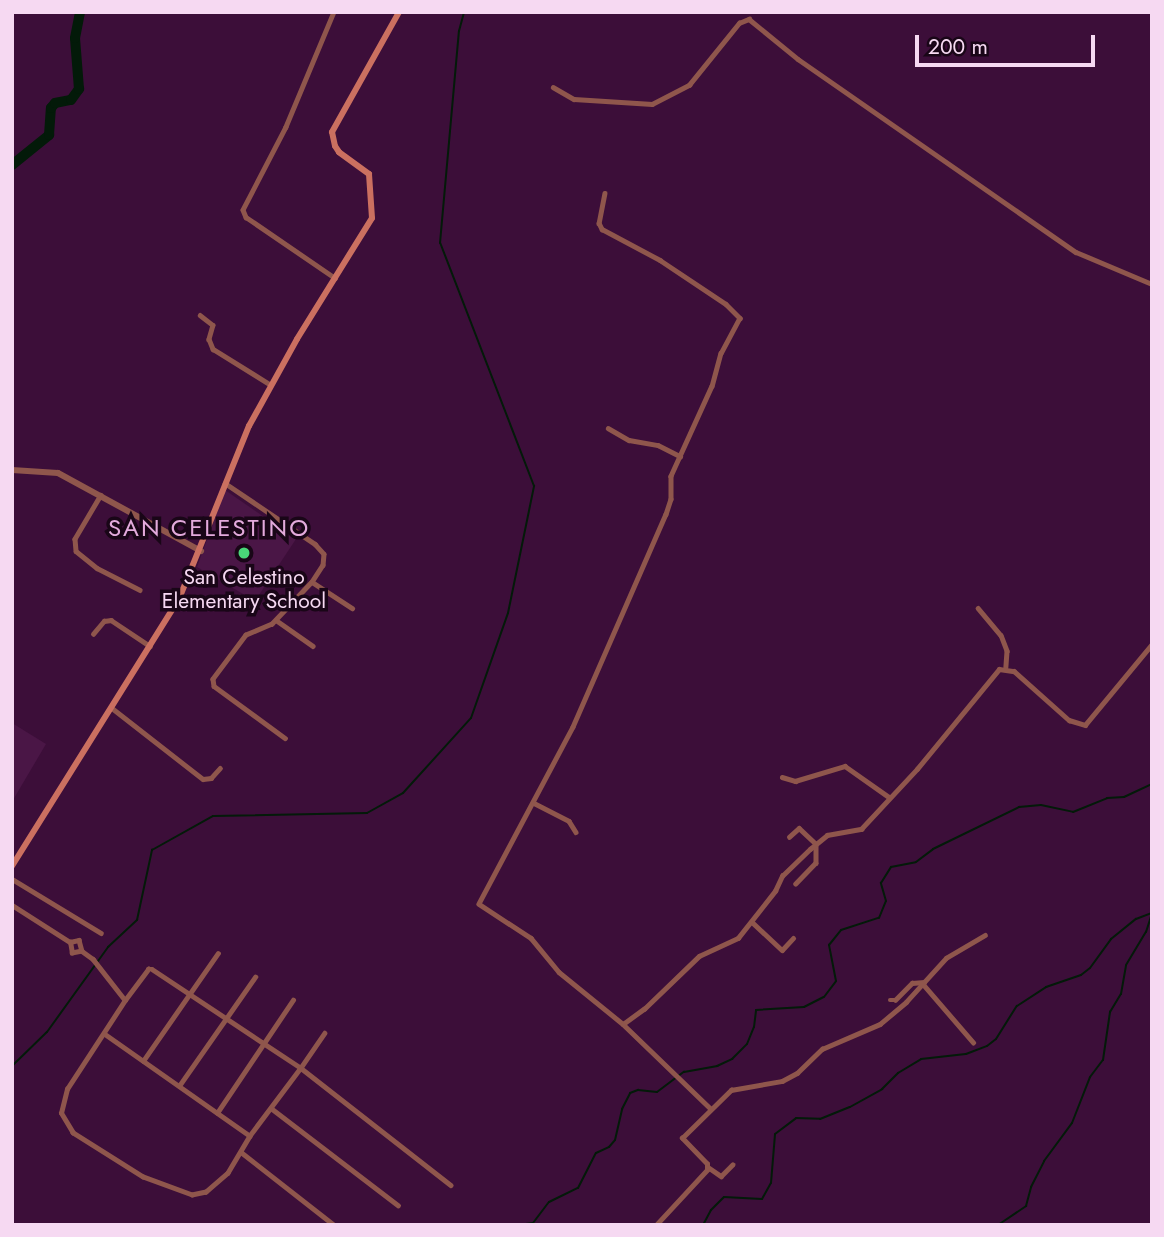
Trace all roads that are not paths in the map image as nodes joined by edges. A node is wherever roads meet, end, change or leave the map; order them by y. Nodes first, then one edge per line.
1 (334, 12) edge
2 (399, 12) edge
3 (553, 88) dead end
4 (605, 193) dead end
5 (335, 279) junction
6 (1152, 284) edge
7 (200, 315) dead end
8 (271, 385) junction
9 (608, 428) dead end
10 (680, 456) junction
11 (12, 470) edge
12 (224, 483) junction
13 (101, 495) junction
14 (201, 551) junction
15 (312, 582) junction
16 (140, 590) dead end
17 (352, 608) dead end
18 (978, 608) dead end
19 (276, 620) junction
20 (93, 634) dead end
21 (1152, 643) edge
22 (150, 646) junction
23 (313, 646) dead end
24 (1006, 667) junction
25 (112, 708) junction
26 (285, 738) dead end
27 (220, 768) dead end
28 (782, 777) dead end
29 (889, 797) junction
30 (534, 803) junction
31 (576, 832) dead end
32 (789, 837) dead end
33 (816, 844) junction
34 (12, 866) edge
35 (12, 879) edge
36 (796, 884) dead end
37 (12, 905) edge
38 (751, 922) junction
39 (101, 933) dead end
40 (985, 935) dead end
41 (793, 938) dead end
42 (70, 942) junction
43 (82, 951) junction
44 (218, 953) dead end
45 (255, 977) dead end
46 (924, 983) junction
47 (190, 993) junction
48 (125, 1000) junction
49 (293, 1000) dead end
50 (890, 1000) dead end
51 (227, 1018) junction
52 (623, 1024) junction
53 (325, 1033) dead end
54 (105, 1034) junction
55 (973, 1042) dead end
56 (264, 1043) junction
57 (143, 1061) junction
58 (301, 1068) junction
59 (179, 1086) junction
60 (271, 1108) junction
61 (710, 1109) junction
62 (218, 1113) junction
63 (250, 1136) junction
64 (241, 1152) junction
65 (732, 1165) dead end
66 (708, 1167) junction
67 (451, 1185) dead end
68 (398, 1205) dead end
69 (334, 1225) edge
70 (656, 1225) edge

1 - 5 street
2 - 5 main road
3 - 6 street
4 - 10 street
5 - 8 main road
7 - 8 street
8 - 12 main road
9 - 10 street
10 - 30 street
11 - 13 street
12 - 14 main road
12 - 15 street
13 - 14 street
13 - 16 street
14 - 22 main road
15 - 17 street
15 - 19 street
18 - 24 street
19 - 23 street
19 - 26 street
20 - 22 street
21 - 24 street
22 - 25 main road
24 - 29 street
25 - 27 street
25 - 34 main road
28 - 29 street
29 - 33 street
30 - 31 street
30 - 52 street
32 - 33 street
33 - 36 street
33 - 38 street
35 - 39 street
37 - 42 street
38 - 41 street
38 - 52 street
40 - 46 street
42 - 43 street
42 - 43 street
43 - 48 street
44 - 47 street
45 - 51 street
46 - 50 street
46 - 55 street
46 - 61 street
47 - 48 street
47 - 51 street
47 - 57 street
48 - 54 street
49 - 56 street
51 - 56 street
51 - 59 street
52 - 61 street
53 - 58 street
54 - 57 street
54 - 64 street
56 - 58 street
56 - 62 street
57 - 59 street
58 - 60 street
58 - 67 street
59 - 62 street
60 - 63 street
60 - 68 street
61 - 66 street
62 - 63 street
63 - 64 street
64 - 69 street
65 - 66 street
66 - 70 street

